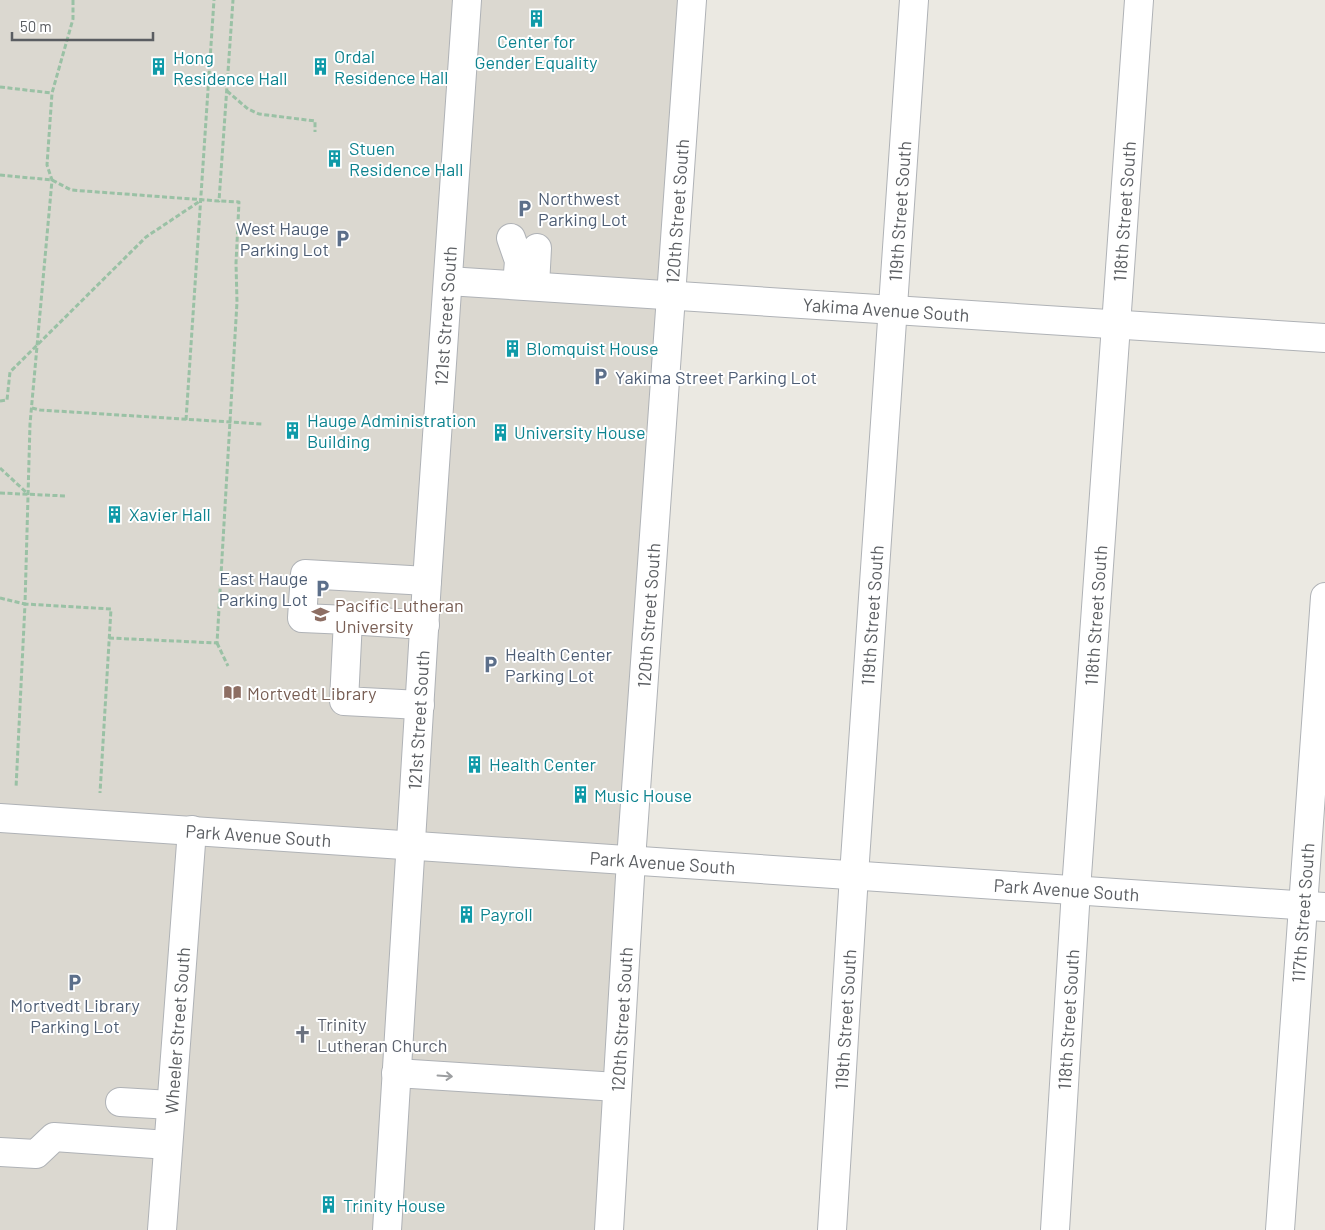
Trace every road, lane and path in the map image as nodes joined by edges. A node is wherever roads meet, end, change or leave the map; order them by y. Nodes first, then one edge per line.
1 (73, 0) edge
2 (214, 0) edge
3 (233, 0) edge
4 (467, 0) edge
5 (692, 0) edge
6 (914, 0) edge
7 (1139, 0) edge
8 (0, 87) edge
9 (226, 91) junction
10 (52, 92) junction
11 (315, 132) dead end
12 (0, 175) edge
13 (52, 180) junction
14 (201, 200) junction
15 (219, 201) junction
16 (510, 238) dead end
17 (537, 248) dead end
18 (443, 275) junction
19 (526, 286) junction
20 (672, 296) junction
21 (892, 310) junction
22 (1116, 324) junction
23 (1325, 338) edge
24 (37, 345) junction
25 (0, 400) edge
26 (32, 408) junction
27 (186, 420) junction
28 (230, 423) junction
29 (262, 424) dead end
30 (0, 468) edge
31 (0, 492) edge
32 (28, 494) junction
33 (66, 496) dead end
34 (418, 581) junction
35 (1325, 597) edge
36 (0, 598) edge
37 (25, 604) junction
38 (348, 620) junction
39 (424, 632) junction
40 (109, 638) junction
41 (217, 643) junction
42 (228, 666) dead end
43 (427, 692) junction
44 (16, 788) dead end
45 (100, 793) dead end
46 (0, 818) edge
47 (192, 830) junction
48 (412, 845) junction
49 (631, 860) junction
50 (854, 875) junction
51 (1076, 890) junction
52 (1314, 906) edge
53 (396, 1073) junction
54 (617, 1087) junction
55 (120, 1102) dead end
56 (171, 1105) junction
57 (168, 1145) junction
58 (0, 1152) edge
59 (162, 1230) edge
60 (387, 1230) edge
61 (609, 1230) edge
62 (832, 1230) edge
63 (1055, 1230) edge
64 (1280, 1230) edge

1 - 10 path
2 - 14 path
3 - 9 path
4 - 18 street, 121st Street South
5 - 20 street, 120th Street South
6 - 21 street, 119th Street South
7 - 22 street, 118th Street South
8 - 10 path
9 - 11 path
9 - 15 path
10 - 13 path
12 - 13 path
13 - 14 path
13 - 24 path
14 - 15 path
14 - 24 path
14 - 27 path
15 - 28 path
16 - 19 street
17 - 19 street
18 - 19 street, Yakima Avenue South
18 - 34 street, 121st Street South
19 - 20 street, Yakima Avenue South
20 - 21 street, Yakima Avenue South
20 - 49 street, 120th Street South
21 - 22 street, Yakima Avenue South
21 - 50 street, 119th Street South
22 - 23 street, Yakima Avenue South
22 - 51 street, 118th Street South
24 - 25 path
24 - 26 path
26 - 27 path
26 - 32 path
27 - 28 path
28 - 29 path
28 - 41 path
30 - 32 path
31 - 32 path
32 - 33 path
32 - 37 path
34 - 38 street
34 - 39 street, 121st Street South
35 - 52 street, 117th Street South
36 - 37 path
37 - 40 path
37 - 44 path
38 - 39 street
38 - 43 street
39 - 43 street, 121st Street South
40 - 41 path
40 - 45 path
41 - 42 path
43 - 48 street, 121st Street South
46 - 47 street, Park Avenue South
47 - 48 street, Park Avenue South
47 - 56 street, Wheeler Street South
48 - 49 street, Park Avenue South
48 - 53 street, 121st Street South
49 - 50 street, Park Avenue South
49 - 54 street, 120th Street South
50 - 51 street, Park Avenue South
50 - 62 street, 119th Street South
51 - 52 street, Park Avenue South
51 - 63 street, 118th Street South
52 - 64 street, 117th Street South
53 -> 54 street
53 - 60 street, 121st Street South
54 - 61 street, 120th Street South
55 - 56 street
56 - 57 street, Wheeler Street South
57 - 58 street
57 - 59 street, Wheeler Street South

